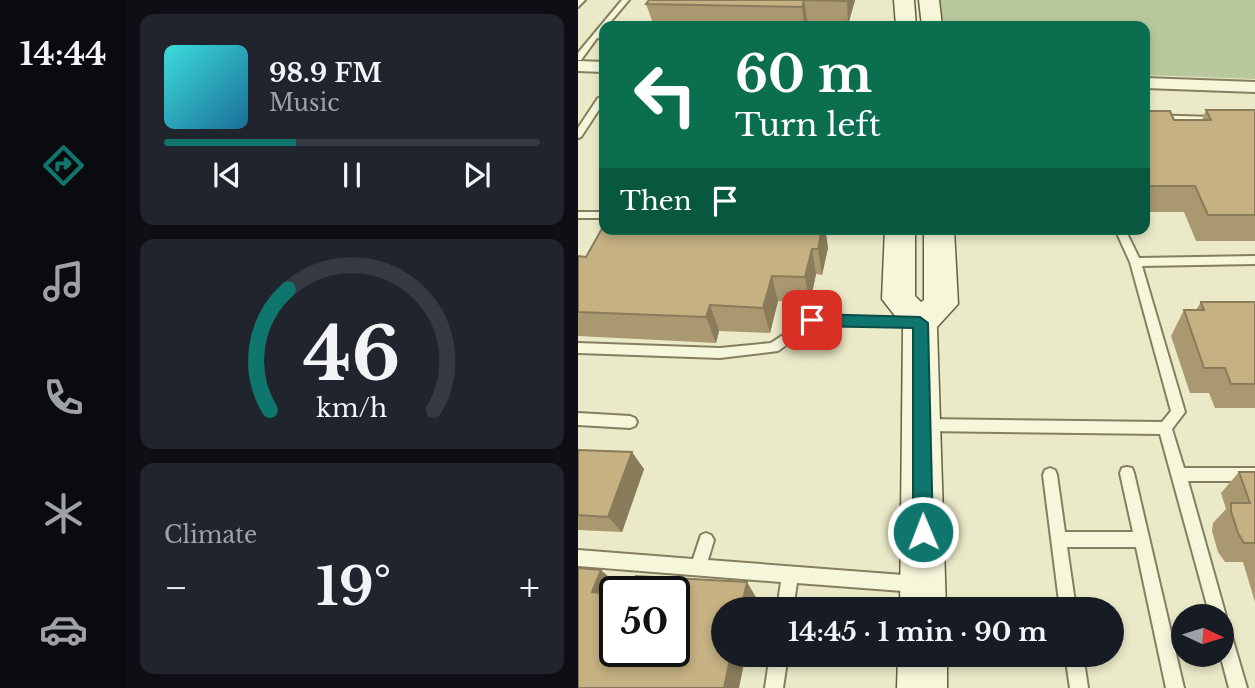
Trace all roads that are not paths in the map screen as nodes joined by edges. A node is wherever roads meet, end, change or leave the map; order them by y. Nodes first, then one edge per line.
1 (582, 0) edge
2 (626, 0) edge
3 (904, 0) edge
4 (929, 0) edge
5 (578, 5) edge
6 (611, 21) edge
7 (906, 21) edge
8 (931, 21) edge
9 (599, 37) edge
10 (578, 58) edge
11 (578, 66) edge
12 (599, 67) edge
13 (1150, 83) edge
14 (1255, 87) edge
15 (599, 103) edge
16 (1150, 118) edge
17 (1228, 121) edge
18 (578, 135) edge
19 (578, 215) edge
20 (599, 215) edge
21 (900, 235) edge
22 (939, 235) edge
23 (1123, 235) edge
24 (1255, 260) edge
25 (1135, 262) junction
26 (920, 323) junction
27 (578, 348) edge
28 (578, 419) edge
29 (630, 422) dead end
30 (922, 425) junction
31 (1165, 428) junction
32 (1126, 473) dead end
33 (1179, 474) junction
34 (1050, 475) dead end
35 (1255, 475) edge
36 (1059, 539) junction
37 (706, 540) dead end
38 (1142, 540) junction
39 (578, 558) edge
40 (698, 567) junction
41 (790, 574) junction
42 (787, 597) edge
43 (923, 597) edge
44 (1066, 597) edge
45 (1215, 604) edge
46 (777, 667) edge
47 (923, 667) edge
48 (1076, 667) edge
49 (1232, 667) edge
50 (774, 688) edge
51 (922, 688) edge
52 (1079, 688) edge
53 (1175, 688) edge
54 (1238, 688) edge

1 - 5 lane
2 - 6 lane
3 - 7 main road
4 - 8 main road
9 - 10 lane
11 - 12 street
13 - 14 street
15 - 18 lane
16 - 17 lane
19 - 20 lane
21 - 26 main road
22 - 26 main road
23 - 25 lane
24 - 25 lane
25 - 31 lane
26 - 27 lane
26 - 30 main road
28 - 29 lane
30 - 31 lane
30 - 43 main road
31 - 33 lane
32 - 38 lane
33 - 35 lane
33 - 45 lane
34 - 36 lane
36 - 38 lane
36 - 44 lane
37 - 40 lane
38 - 53 lane
39 - 40 lane
40 - 41 lane
41 - 42 lane
41 - 43 lane
46 - 50 lane
47 - 51 main road
48 - 52 lane
49 - 54 lane

